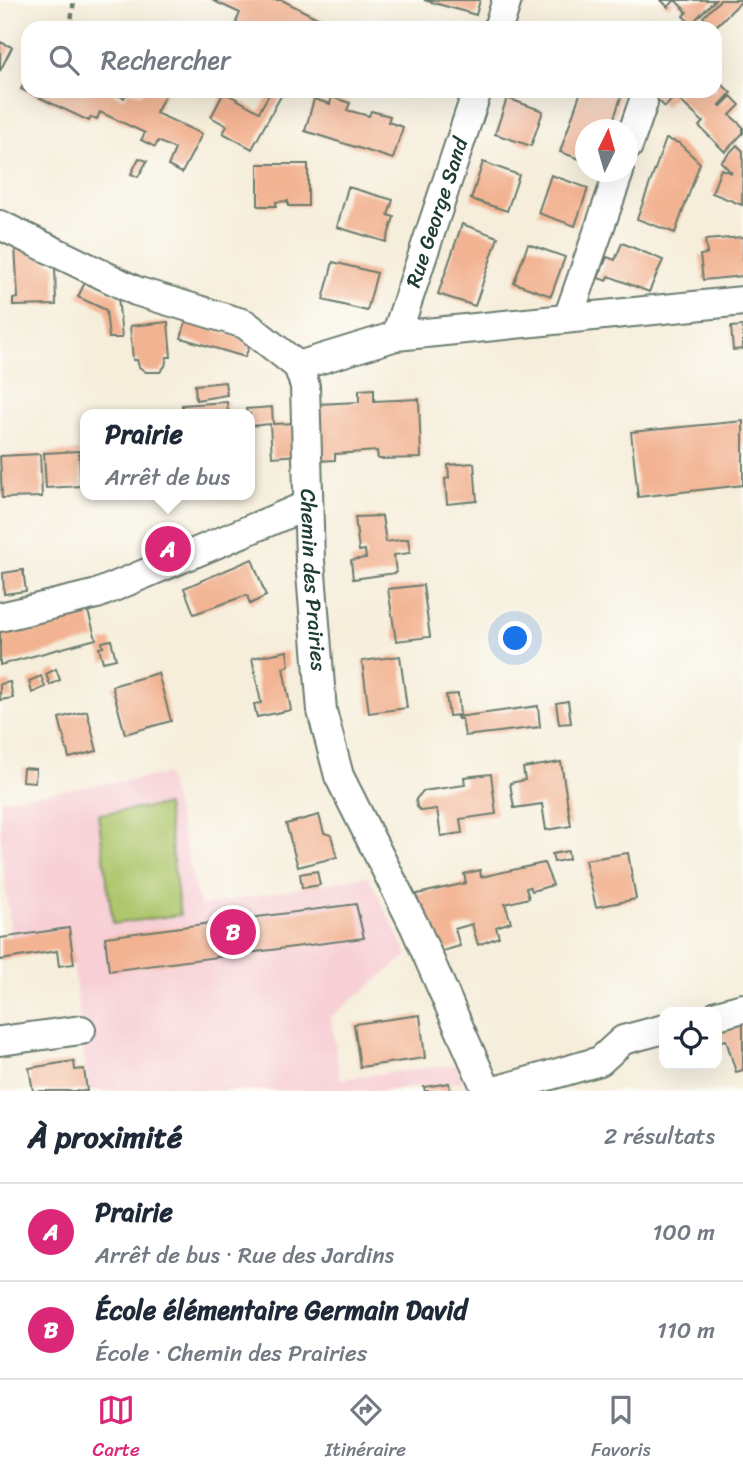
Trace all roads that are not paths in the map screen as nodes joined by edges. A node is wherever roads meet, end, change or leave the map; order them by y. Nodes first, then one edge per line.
1 (507, 0) edge
2 (500, 21) edge
3 (475, 98) edge
4 (643, 103) dead end
5 (637, 119) edge
6 (616, 182) edge
7 (0, 225) edge
8 (743, 301) edge
9 (568, 318) junction
10 (396, 336) junction
11 (298, 366) junction
12 (308, 505) junction
13 (0, 617) edge
14 (743, 1008) edge
15 (722, 1014) edge
16 (82, 1030) dead end
17 (659, 1030) edge
18 (0, 1041) edge
19 (487, 1091) edge
20 (495, 1091) edge

1 - 2 street
3 - 10 street, Rue George Sand
4 - 5 street
6 - 9 street
7 - 11 street
8 - 9 street
9 - 10 street
10 - 11 street
11 - 12 street, Chemin des Prairies
12 - 13 street
12 - 19 street, Chemin des Prairies
14 - 15 street
16 - 18 street
17 - 20 street

